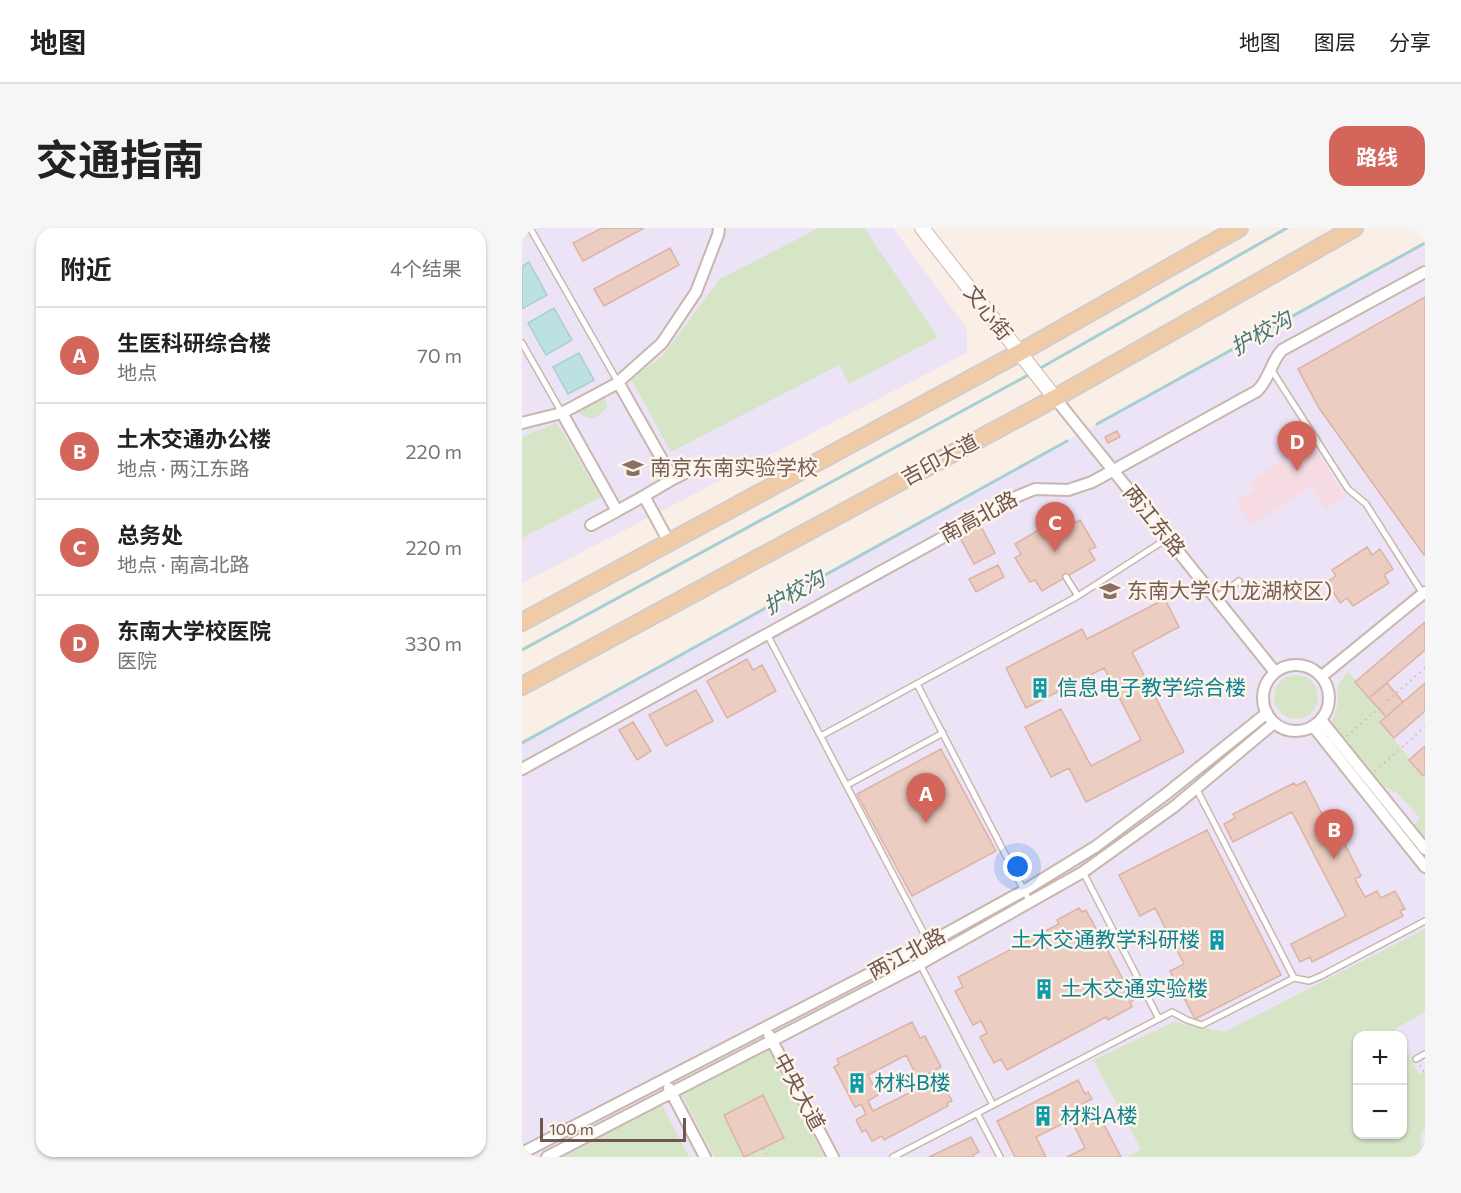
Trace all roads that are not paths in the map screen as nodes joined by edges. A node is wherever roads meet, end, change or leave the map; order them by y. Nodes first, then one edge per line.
1 (530, 228) edge
2 (719, 228) edge
3 (922, 228) edge
4 (1239, 228) edge
5 (1354, 228) edge
6 (1425, 272) edge
7 (522, 343) edge
8 (1029, 366) junction
9 (1271, 368) junction
10 (618, 382) junction
11 (1055, 398) junction
12 (562, 412) junction
13 (522, 423) edge
14 (693, 469) dead end
15 (1114, 470) junction
16 (673, 480) junction
17 (644, 496) junction
18 (617, 511) junction
19 (591, 525) dead end
20 (1167, 538) junction
21 (669, 542) junction
22 (1066, 577) dead end
23 (1239, 581) dead end
24 (1424, 593) edge
25 (1078, 596) junction
26 (1216, 598) junction
27 (522, 622) edge
28 (767, 634) junction
29 (1275, 672) junction
30 (1322, 676) junction
31 (917, 684) junction
32 (522, 687) edge
33 (1267, 713) junction
34 (1274, 723) junction
35 (1317, 723) junction
36 (943, 733) junction
37 (821, 736) junction
38 (522, 769) edge
39 (847, 785) junction
40 (1196, 788) junction
41 (1166, 794) junction
42 (1175, 806) junction
43 (1425, 849) edge
44 (1424, 865) edge
45 (1083, 872) junction
46 (1025, 890) junction
47 (1031, 903) junction
48 (1425, 921) edge
49 (929, 943) junction
50 (920, 964) junction
51 (1294, 978) junction
52 (1159, 1019) junction
53 (765, 1028) junction
54 (772, 1040) junction
55 (1425, 1054) edge
56 (1416, 1059) road end
57 (664, 1080) junction
58 (671, 1093) junction
59 (993, 1105) junction
60 (977, 1113) junction
61 (522, 1153) edge
62 (548, 1157) edge
63 (705, 1157) edge
64 (833, 1157) edge
65 (893, 1157) edge
66 (1000, 1157) edge

1 - 10 lane
2 - 10 street
3 - 8 street, 文心街
4 - 8 main road
5 - 11 main road, 吉印大道
6 - 9 street, 南高北路
7 - 12 lane
8 - 11 street, 文心街
8 - 21 main road
9 - 15 street, 南高北路
9 - 24 lane
10 - 12 street
10 - 16 street
11 - 15 street, 两江东路
11 - 32 main road, 吉印大道
12 - 13 street
12 - 18 street
14 - 16 street
15 - 20 street, 两江东路
15 - 28 street, 南高北路
16 - 17 street
17 - 18 street
17 - 21 street
18 - 19 street
20 - 25 lane
20 - 26 street, 两江东路
21 - 27 main road
22 - 25 lane
23 - 26 lane
24 - 30 street
25 - 31 lane
26 - 29 street, 两江东路
28 - 37 lane
28 - 38 street, 南高北路
29 - 30 street
29 - 33 street
30 - 35 street
31 - 36 lane
31 - 37 lane
33 - 34 street
33 - 41 street, 两江北路
34 - 35 street
34 - 40 street, 两江北路
35 - 43 street
35 - 44 street
36 - 39 lane
36 - 46 lane
37 - 39 lane
39 - 49 lane
40 - 42 street, 两江北路
40 - 51 lane
41 - 42 lane
41 - 46 street, 两江北路
42 - 45 street, 两江北路
45 - 47 street, 两江北路
45 - 52 lane
46 - 47 lane
46 - 49 street, 两江北路
47 - 50 street, 两江北路
48 - 51 lane
49 - 50 lane
49 - 53 street, 两江北路
50 - 54 street, 两江北路
50 - 59 lane
51 - 52 lane
52 - 59 lane
53 - 54 street, 中央大道
53 - 57 street, 两江北路
54 - 58 street, 两江北路
54 - 64 street, 中央大道
55 - 56 lane
57 - 58 street
57 - 61 street, 两江北路
58 - 62 street, 两江北路
58 - 63 street
59 - 60 lane
60 - 65 lane
60 - 66 lane

